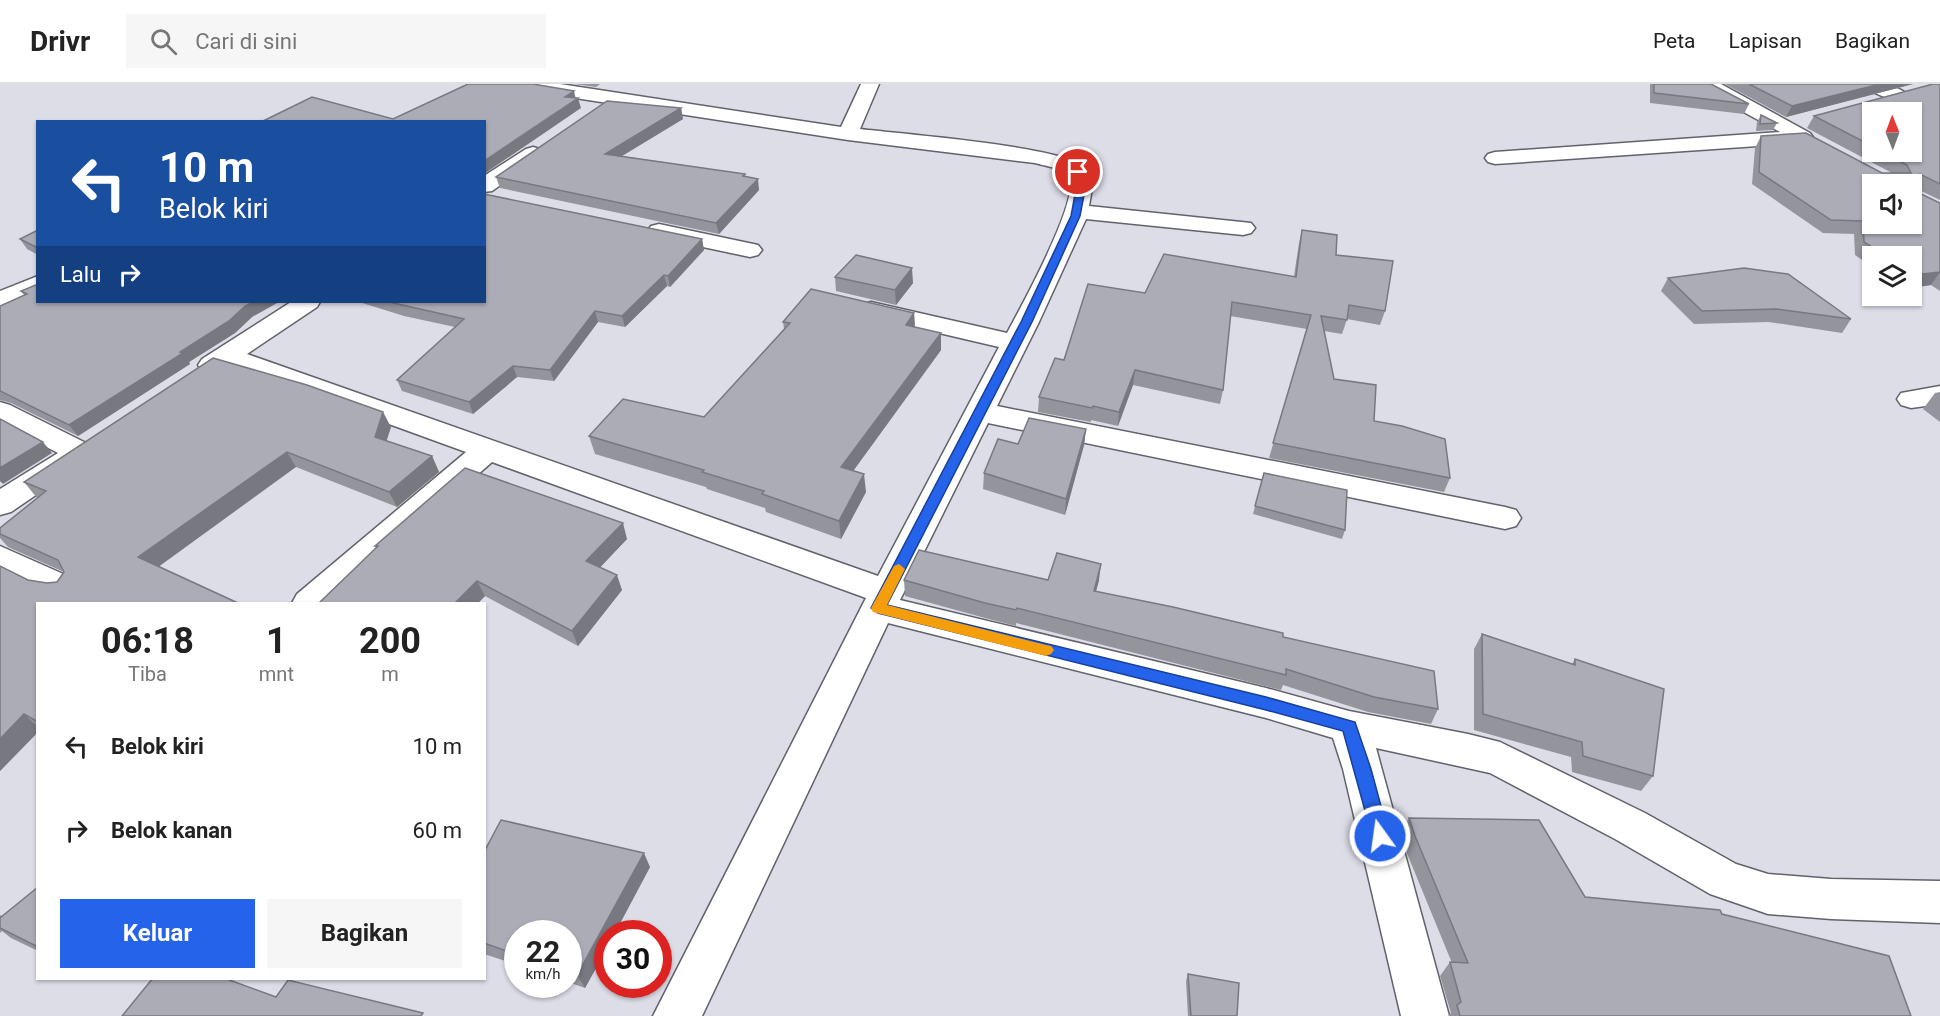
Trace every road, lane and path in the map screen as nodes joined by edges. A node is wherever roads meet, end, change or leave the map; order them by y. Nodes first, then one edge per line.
1 (523, 84) edge
2 (870, 84) edge
3 (1707, 84) edge
4 (1871, 84) edge
5 (1919, 90) edge
6 (1899, 96) junction
7 (1875, 102) edge
8 (1814, 118) edge
9 (1782, 126) junction
10 (848, 134) junction
11 (553, 139) edge
12 (1495, 158) dead end
13 (486, 185) edge
14 (486, 194) edge
15 (508, 199) edge
16 (1076, 211) junction
17 (635, 225) edge
18 (1243, 228) dead end
19 (750, 250) dead end
20 (36, 284) edge
21 (0, 300) edge
22 (306, 303) edge
23 (843, 304) edge
24 (1015, 343) junction
25 (226, 356) junction
26 (186, 381) edge
27 (1940, 395) edge
28 (1911, 399) dead end
29 (0, 411) edge
30 (980, 412) junction
31 (488, 449) junction
32 (0, 504) edge
33 (1505, 518) dead end
34 (0, 558) edge
35 (58, 586) edge
36 (883, 600) junction
37 (310, 602) edge
38 (1349, 727) junction
39 (1940, 902) edge
40 (677, 1016) edge
41 (1425, 1016) edge

1 - 10 street
2 - 10 street
3 - 9 street
4 - 6 street
5 - 6 street
6 - 7 street
8 - 9 street
9 - 12 street
10 - 16 street
11 - 13 street
14 - 15 street
16 - 18 street
16 - 24 street
17 - 19 street
20 - 21 street
22 - 25 street
23 - 24 street
24 - 30 street
25 - 26 street
25 - 31 street
27 - 28 street
29 - 32 street
30 - 33 street
30 - 36 street
31 - 36 street
31 - 37 street
34 - 35 street
36 - 38 street
36 - 40 street
38 - 39 street
38 - 41 street

